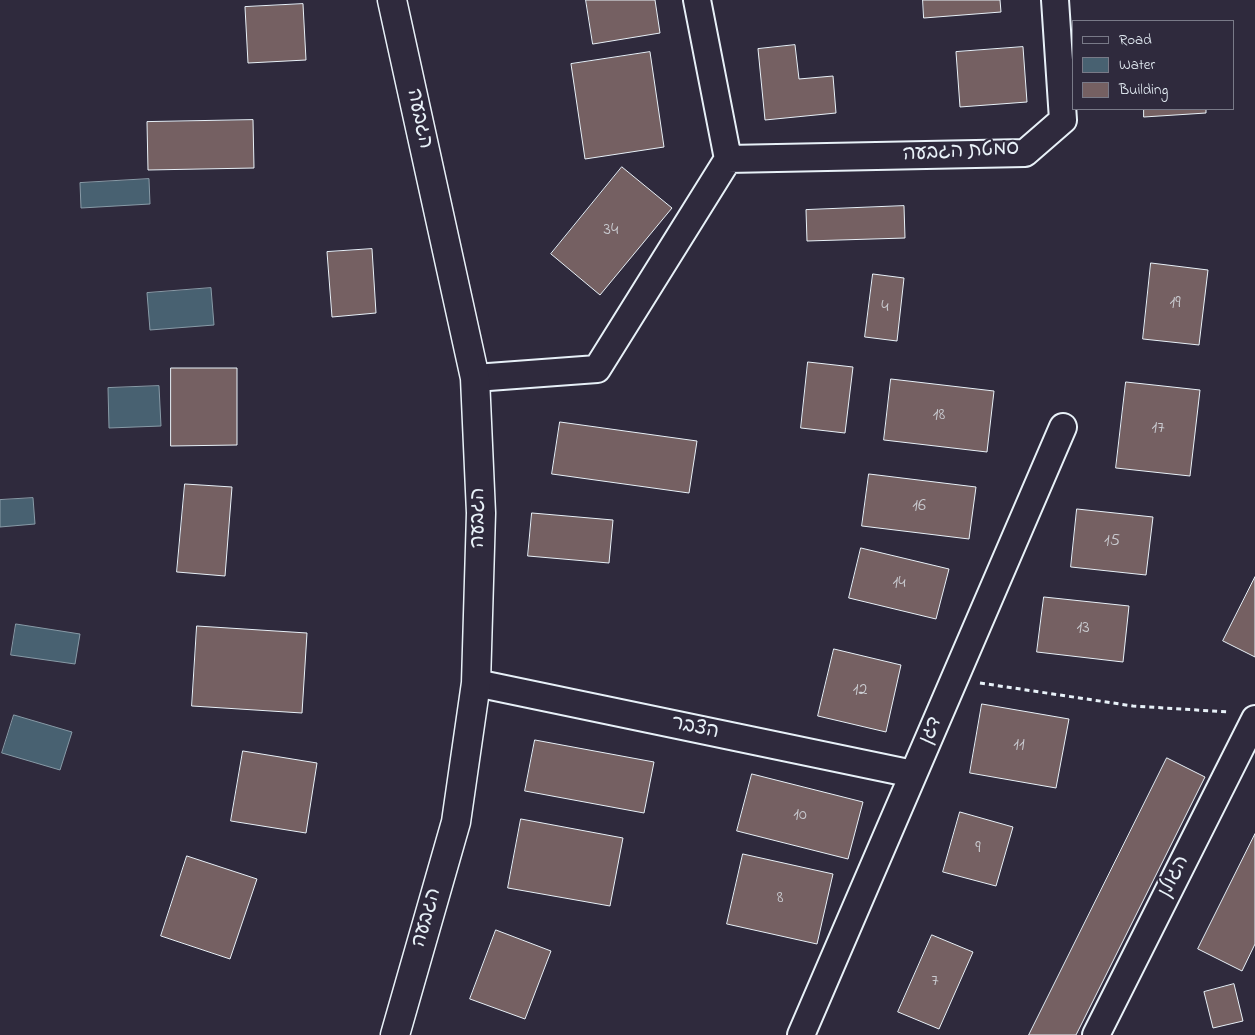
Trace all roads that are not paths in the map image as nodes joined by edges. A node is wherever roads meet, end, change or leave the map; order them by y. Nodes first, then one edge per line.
1 (392, 0) edge
2 (697, 0) edge
3 (1055, 0) edge
4 (728, 159) junction
5 (475, 378) junction
6 (1063, 427) dead end
7 (476, 684) junction
8 (1246, 716) edge
9 (914, 774) junction
10 (395, 1035) edge
11 (801, 1035) edge
12 (1096, 1035) edge

1 - 5 street, הגבעה
2 - 4 street
3 - 4 street, סמטת הגבעה
4 - 5 street
5 - 7 street, הגבעה
6 - 9 street, דגן
7 - 9 street, הצבר
7 - 10 street, הגבעה
8 - 12 street, הגולן
9 - 11 street, דגן

